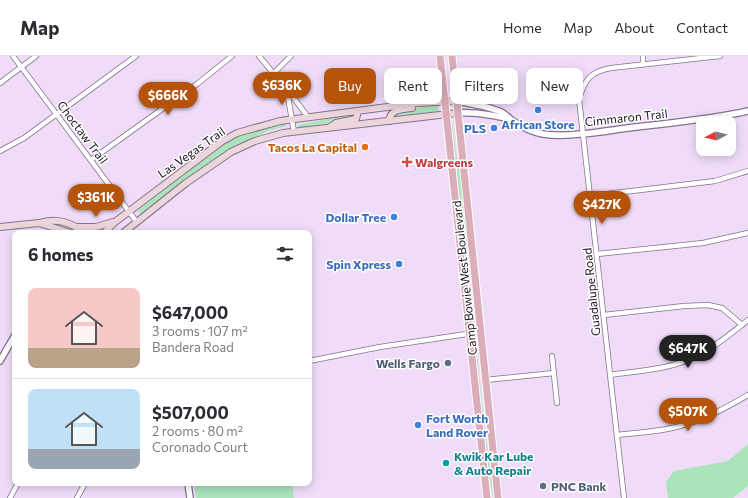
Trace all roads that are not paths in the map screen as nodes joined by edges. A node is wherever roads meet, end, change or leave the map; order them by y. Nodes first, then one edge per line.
1 (13, 56) edge
2 (36, 56) edge
3 (136, 56) edge
4 (232, 56) edge
5 (259, 56) edge
6 (291, 56) edge
7 (440, 56) edge
8 (452, 56) edge
9 (643, 56) edge
10 (720, 56) edge
11 (644, 64) junction
12 (22, 67) junction
13 (453, 68) edge
14 (273, 74) junction
15 (0, 83) edge
16 (287, 91) junction
17 (442, 101) edge
18 (445, 101) junction
19 (450, 101) edge
20 (410, 104) edge
21 (417, 104) edge
22 (456, 104) edge
23 (472, 104) edge
24 (358, 111) junction
25 (748, 112) edge
26 (458, 113) junction
27 (57, 114) junction
28 (446, 114) junction
29 (308, 117) junction
30 (509, 118) junction
31 (292, 119) junction
32 (389, 121) junction
33 (329, 128) junction
34 (294, 132) junction
35 (583, 133) junction
36 (0, 151) edge
37 (91, 160) junction
38 (748, 171) edge
39 (590, 196) junction
40 (129, 212) junction
41 (136, 221) junction
42 (115, 222) junction
43 (39, 223) junction
44 (0, 227) edge
45 (78, 227) junction
46 (61, 230) edge
47 (82, 230) edge
48 (107, 230) edge
49 (126, 230) edge
50 (748, 233) edge
51 (472, 248) junction
52 (461, 250) junction
53 (597, 254) junction
54 (604, 315) junction
55 (748, 320) edge
56 (742, 325) junction
57 (480, 332) junction
58 (469, 334) junction
59 (12, 340) edge
60 (552, 356) dead end
61 (312, 360) edge
62 (0, 361) edge
63 (554, 373) junction
64 (610, 375) junction
65 (485, 380) junction
66 (748, 395) edge
67 (557, 403) dead end
68 (617, 435) junction
69 (16, 486) edge
70 (83, 486) edge
71 (188, 486) edge
72 (10, 498) edge
73 (77, 498) edge
74 (190, 498) edge
75 (487, 498) edge
76 (498, 498) edge
77 (624, 498) edge

1 - 12 street, Choctaw Trail
2 - 12 street
3 - 27 street
4 - 37 street
5 - 14 street
6 - 14 street
7 - 18 main road, Camp Bowie West Boulevard
8 - 13 main road, Camp Bowie West Boulevard
9 - 11 street
10 - 11 street, Guadalupe Road
11 - 35 street, Guadalupe Road
12 - 15 street
12 - 27 street, Choctaw Trail
14 - 16 street
16 - 29 street
16 - 31 street
17 - 18 main road, Las Vegas Trail
18 - 19 main road, Las Vegas Trail
18 - 28 main road, Camp Bowie West Boulevard
20 - 24 main road, Las Vegas Trail
21 - 32 main road
22 - 26 main road, Camp Bowie West Boulevard
23 - 30 street, Cimmaron Trail
24 - 29 main road, Las Vegas Trail
24 - 33 main road
25 - 35 street, Cimmaron Trail
26 - 28 main road, Las Vegas Trail
26 - 30 street, Cimmaron Trail
26 - 51 main road, Camp Bowie West Boulevard
27 - 36 street
27 - 37 street, Choctaw Trail
28 - 32 main road, Las Vegas Trail
28 - 52 main road, Camp Bowie West Boulevard
29 - 31 main road, Las Vegas Trail
30 - 35 street, Cimmaron Trail
31 - 34 street
31 - 40 main road, Las Vegas Trail
32 - 33 main road, Las Vegas Trail
33 - 34 main road, Las Vegas Trail
34 - 41 main road, Las Vegas Trail
35 - 39 street, Guadalupe Road
37 - 40 street, Choctaw Trail
38 - 39 street
39 - 53 street, Guadalupe Road
40 - 41 street, Choctaw Trail
40 - 42 main road, Las Vegas Trail
41 - 49 main road, Las Vegas Trail
42 - 45 main road
42 - 48 main road
43 - 44 main road
43 - 45 main road
43 - 46 main road
45 - 47 main road
50 - 53 street
51 - 52 main road
51 - 57 main road, Camp Bowie West Boulevard
52 - 58 main road, Camp Bowie West Boulevard
53 - 54 street, Guadalupe Road
54 - 56 street
54 - 64 street, Guadalupe Road
55 - 56 street
56 - 64 street
57 - 58 street
57 - 65 main road, Camp Bowie West Boulevard
58 - 61 street
58 - 75 main road, Camp Bowie West Boulevard
59 - 62 street
60 - 63 street
63 - 65 street
63 - 67 street
64 - 68 street, Guadalupe Road
65 - 76 main road, Camp Bowie West Boulevard
66 - 68 street
68 - 77 street, Guadalupe Road
69 - 72 street
70 - 73 street
71 - 74 street

